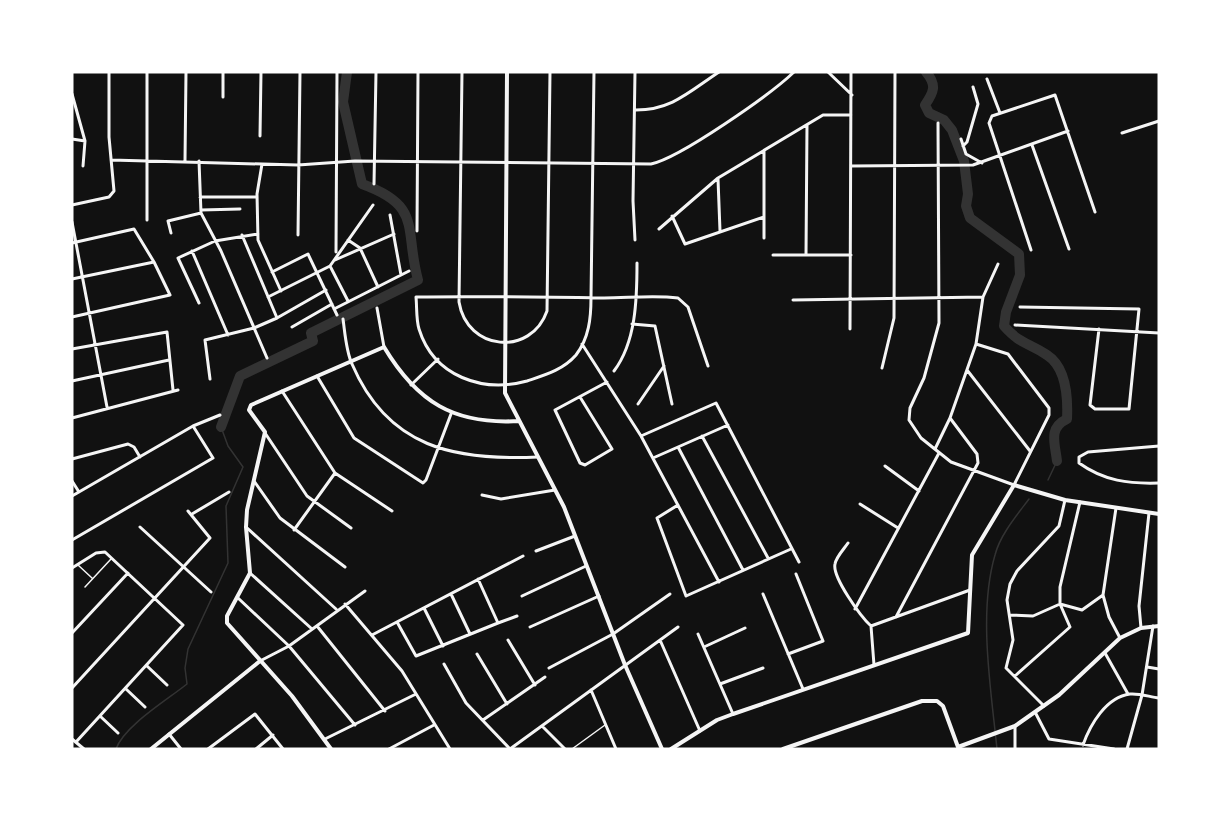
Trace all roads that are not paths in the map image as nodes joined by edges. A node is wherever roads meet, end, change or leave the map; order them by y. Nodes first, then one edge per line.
1 (109, 72) edge
2 (147, 72) edge
3 (186, 72) edge
4 (223, 72) edge
5 (261, 72) edge
6 (300, 72) edge
7 (337, 72) edge
8 (376, 72) edge
9 (418, 72) edge
10 (462, 72) edge
11 (507, 72) edge
12 (550, 72) edge
13 (594, 72) edge
14 (635, 72) edge
15 (719, 72) edge
16 (794, 72) edge
17 (828, 72) edge
18 (851, 72) edge
19 (895, 72) edge
20 (987, 79) dead end
21 (973, 87) dead end
22 (72, 94) edge
23 (852, 95) junction
24 (223, 97) dead end
25 (636, 110) junction
26 (1000, 113) junction
27 (851, 115) junction
28 (1159, 121) edge
29 (938, 123) dead end
30 (807, 124) junction
31 (1068, 131) junction
32 (1122, 133) dead end
33 (260, 136) dead end
34 (72, 139) edge
35 (961, 139) dead end
36 (85, 141) junction
37 (1032, 145) junction
38 (963, 146) junction
39 (764, 151) junction
40 (1000, 157) junction
41 (111, 160) junction
42 (147, 160) junction
43 (185, 160) junction
44 (199, 161) junction
45 (335, 161) junction
46 (373, 161) junction
47 (417, 162) junction
48 (460, 163) junction
49 (982, 163) junction
50 (262, 164) junction
51 (506, 164) junction
52 (550, 164) junction
53 (593, 164) junction
54 (635, 164) junction
55 (298, 165) junction
56 (83, 166) dead end
57 (851, 166) junction
58 (895, 166) junction
59 (938, 167) junction
60 (718, 178) junction
61 (374, 184) dead end
62 (200, 197) junction
63 (257, 197) junction
64 (72, 205) edge
65 (373, 205) dead end
66 (240, 208) dead end
67 (201, 211) junction
68 (1095, 212) dead end
69 (390, 215) dead end
70 (672, 216) junction
71 (764, 217) junction
72 (147, 220) dead end
73 (72, 222) edge
74 (658, 229) dead end
75 (417, 231) dead end
76 (720, 231) junction
77 (171, 233) dead end
78 (258, 234) junction
79 (394, 234) junction
80 (242, 235) junction
81 (298, 235) dead end
82 (764, 238) dead end
83 (348, 240) junction
84 (635, 240) dead end
85 (215, 241) junction
86 (74, 242) edge
87 (360, 248) junction
88 (1069, 249) dead end
89 (1031, 250) dead end
90 (192, 251) junction
91 (336, 252) dead end
92 (773, 255) dead end
93 (806, 255) junction
94 (851, 255) junction
95 (334, 261) junction
96 (154, 262) junction
97 (637, 263) dead end
98 (998, 264) dead end
99 (330, 266) junction
100 (317, 271) junction
101 (409, 271) dead end
102 (272, 272) junction
103 (401, 275) junction
104 (82, 278) junction
105 (72, 279) edge
106 (378, 287) junction
107 (326, 290) junction
108 (281, 291) junction
109 (268, 297) junction
110 (459, 297) junction
111 (505, 297) junction
112 (549, 297) junction
113 (939, 297) junction
114 (983, 297) junction
115 (591, 298) junction
116 (637, 298) junction
117 (894, 298) junction
118 (851, 299) junction
119 (793, 300) dead end
120 (348, 302) junction
121 (199, 303) dead end
122 (333, 307) junction
123 (1020, 307) dead end
124 (377, 308) dead end
125 (89, 314) junction
126 (337, 315) dead end
127 (72, 317) edge
128 (277, 318) junction
129 (343, 319) dead end
130 (632, 324) junction
131 (1015, 325) dead end
132 (292, 327) dead end
133 (254, 328) junction
134 (850, 329) dead end
135 (1099, 330) junction
136 (1138, 333) junction
137 (1159, 333) edge
138 (228, 335) junction
139 (504, 341) junction
140 (582, 344) junction
141 (976, 344) junction
142 (95, 346) junction
143 (384, 347) junction
144 (72, 349) edge
145 (267, 358) dead end
146 (438, 359) junction
147 (169, 360) junction
148 (351, 362) junction
149 (664, 366) junction
150 (708, 366) dead end
151 (882, 368) dead end
152 (967, 370) junction
153 (614, 371) dead end
154 (101, 375) junction
155 (317, 376) junction
156 (210, 379) dead end
157 (72, 381) edge
158 (607, 382) junction
159 (411, 385) junction
160 (504, 387) junction
161 (173, 390) junction
162 (178, 390) dead end
163 (282, 391) junction
164 (580, 397) junction
165 (638, 404) dead end
166 (672, 404) dead end
167 (107, 407) junction
168 (451, 414) junction
169 (220, 415) dead end
170 (72, 418) edge
171 (950, 418) junction
172 (519, 421) junction
173 (728, 425) junction
174 (193, 426) junction
175 (265, 432) junction
176 (641, 436) junction
177 (702, 436) junction
178 (1159, 446) edge
179 (678, 447) junction
180 (437, 449) junction
181 (935, 449) junction
182 (1031, 452) junction
183 (939, 453) junction
184 (140, 457) junction
185 (538, 457) junction
186 (653, 458) junction
187 (72, 459) edge
188 (885, 466) dead end
189 (974, 472) junction
190 (334, 473) junction
191 (72, 481) edge
192 (254, 481) junction
193 (1159, 483) edge
194 (1014, 484) junction
195 (555, 490) junction
196 (919, 491) junction
197 (79, 492) junction
198 (229, 492) dead end
199 (482, 495) dead end
200 (72, 496) edge
201 (1065, 500) junction
202 (315, 502) junction
203 (1080, 502) junction
204 (860, 504) dead end
205 (678, 506) junction
206 (1116, 508) junction
207 (188, 511) dead end
208 (392, 511) dead end
209 (1149, 513) junction
210 (192, 514) junction
211 (1159, 514) edge
212 (140, 527) dead end
213 (246, 527) junction
214 (351, 528) dead end
215 (898, 528) junction
216 (294, 530) junction
217 (575, 536) junction
218 (72, 540) edge
219 (848, 543) dead end
220 (791, 549) junction
221 (536, 551) dead end
222 (523, 556) dead end
223 (112, 558) junction
224 (768, 558) junction
225 (799, 562) dead end
226 (74, 566) edge
227 (586, 566) junction
228 (184, 567) junction
229 (345, 567) dead end
230 (743, 570) junction
231 (128, 573) junction
232 (250, 573) junction
233 (796, 574) dead end
234 (92, 578) junction
235 (478, 579) junction
236 (719, 582) junction
237 (85, 587) dead end
238 (970, 590) junction
239 (365, 591) dead end
240 (211, 592) dead end
241 (451, 594) junction
242 (670, 594) dead end
243 (763, 594) dead end
244 (1103, 595) junction
245 (522, 596) dead end
246 (599, 596) junction
247 (156, 598) junction
248 (238, 598) junction
249 (345, 604) junction
250 (1060, 604) junction
251 (424, 608) junction
252 (855, 609) junction
253 (336, 610) junction
254 (1010, 615) junction
255 (517, 616) dead end
256 (896, 617) junction
257 (397, 622) junction
258 (498, 623) junction
259 (317, 626) junction
260 (871, 626) junction
261 (1153, 626) junction
262 (1159, 626) edge
263 (530, 627) dead end
264 (678, 627) dead end
265 (745, 628) dead end
266 (1141, 628) junction
267 (312, 629) junction
268 (72, 633) edge
269 (470, 634) junction
270 (613, 634) junction
271 (698, 634) dead end
272 (372, 635) junction
273 (1120, 638) junction
274 (508, 640) dead end
275 (660, 640) junction
276 (289, 646) junction
277 (443, 646) junction
278 (704, 647) junction
279 (1105, 653) junction
280 (477, 654) dead end
281 (788, 654) junction
282 (260, 661) junction
283 (444, 664) dead end
284 (874, 665) junction
285 (147, 666) junction
286 (625, 666) junction
287 (1147, 667) junction
288 (549, 668) dead end
289 (763, 668) dead end
290 (1159, 669) edge
291 (1015, 676) junction
292 (545, 677) dead end
293 (720, 684) junction
294 (167, 685) dead end
295 (535, 685) junction
296 (72, 688) edge
297 (126, 688) junction
298 (803, 689) junction
299 (591, 690) junction
300 (416, 694) junction
301 (1128, 694) junction
302 (1142, 695) junction
303 (1159, 698) edge
304 (507, 704) junction
305 (145, 706) dead end
306 (1044, 706) junction
307 (386, 711) junction
308 (1035, 712) junction
309 (733, 714) junction
310 (100, 716) junction
311 (483, 720) junction
312 (434, 724) junction
313 (355, 725) junction
314 (606, 725) junction
315 (542, 726) junction
316 (1015, 726) junction
317 (700, 731) junction
318 (118, 733) dead end
319 (169, 734) junction
320 (273, 735) junction
321 (326, 740) junction
322 (74, 741) edge
323 (1083, 745) junction
324 (956, 748) edge
325 (84, 749) edge
326 (151, 749) edge
327 (181, 749) edge
328 (208, 749) edge
329 (255, 749) edge
330 (283, 749) edge
331 (330, 749) edge
332 (389, 749) edge
333 (450, 749) edge
334 (510, 749) edge
335 (565, 749) edge
336 (572, 749) edge
337 (616, 749) edge
338 (662, 749) edge
339 (671, 749) edge
340 (783, 749) edge
341 (1015, 749) edge
342 (1114, 749) edge
343 (1127, 749) edge

1 - 41 street
2 - 42 street
3 - 43 street
4 - 24 street
5 - 33 street
6 - 55 street
7 - 45 street
8 - 46 street
9 - 47 street
10 - 48 street
11 - 51 street
12 - 52 street
13 - 53 street
14 - 25 street
15 - 25 street
16 - 54 street
17 - 23 street
18 - 23 street
19 - 58 street
20 - 26 street
21 - 38 street
22 - 36 street
23 - 27 street
25 - 54 street
26 - 31 street
26 - 40 street
27 - 30 street
27 - 57 street
28 - 32 street
29 - 59 street
30 - 39 street
30 - 93 street
31 - 37 street
31 - 68 street
34 - 36 street
35 - 38 street
36 - 56 street
37 - 40 street
37 - 88 street
38 - 49 street
39 - 60 street
39 - 71 street
40 - 49 street
40 - 89 street
41 - 42 street
41 - 64 street
42 - 43 street
42 - 72 street
43 - 44 street
44 - 50 street
44 - 62 street
45 - 46 street
45 - 55 street
45 - 91 street
46 - 47 street
46 - 61 street
47 - 48 street
47 - 75 street
48 - 51 street
48 - 110 street
49 - 59 street
50 - 55 street
50 - 63 street
51 - 52 street
51 - 111 street
52 - 53 street
52 - 112 street
53 - 54 street
53 - 115 street
54 - 84 street
55 - 81 street
57 - 58 street
57 - 94 street
58 - 59 street
58 - 117 street
59 - 113 street
60 - 70 street
60 - 76 street
62 - 63 street
62 - 67 street
63 - 78 street
65 - 83 street
66 - 67 street
67 - 77 street
67 - 85 street
69 - 79 street
70 - 74 street
70 - 76 street
71 - 76 street
71 - 82 street
73 - 86 street
78 - 80 street
78 - 102 street
79 - 87 street
79 - 103 street
80 - 85 street
80 - 109 street
83 - 87 street
83 - 95 street
85 - 90 street
85 - 133 street
86 - 96 street
86 - 104 street
87 - 95 street
87 - 106 street
90 - 121 street
90 - 138 street
92 - 93 street
93 - 94 street
94 - 118 street
95 - 99 street
96 - 104 street
96 - 125 street
97 - 116 street
98 - 114 street
99 - 100 street
99 - 120 street
100 - 102 street
100 - 107 street
100 - 108 street
101 - 103 street
102 - 108 street
103 - 106 street
104 - 105 street
104 - 125 street
106 - 120 street
107 - 122 street
107 - 128 street
108 - 109 street
109 - 128 street
110 - 111 street
110 - 139 street
110 - 146 street
111 - 112 street
111 - 139 street
112 - 115 street
112 - 139 street
113 - 114 street
113 - 117 street
113 - 181 street
114 - 141 street
115 - 116 street
115 - 140 street
116 - 130 street
116 - 150 street
117 - 118 street
117 - 151 street
118 - 119 street
118 - 134 street
120 - 122 street
122 - 126 street
122 - 132 street
123 - 136 street
124 - 143 street
125 - 127 street
125 - 142 street
128 - 133 street
129 - 148 street
130 - 149 street
130 - 153 street
131 - 135 street
133 - 138 street
133 - 145 street
135 - 136 street
135 - 136 street
136 - 137 street
138 - 156 street
139 - 160 street
140 - 158 street
140 - 160 street
141 - 152 street
141 - 182 street
142 - 144 street
142 - 147 street
142 - 154 street
143 - 148 street
143 - 159 street
146 - 159 street
146 - 160 street
147 - 154 street
147 - 161 street
148 - 155 street
148 - 180 street
149 - 165 street
149 - 166 street
152 - 171 street
152 - 182 street
154 - 157 street
154 - 167 street
155 - 163 street
155 - 180 street
158 - 164 street
158 - 176 street
159 - 168 street
160 - 172 street
161 - 162 street
161 - 167 street
163 - 175 street
163 - 190 street
164 - 164 street
167 - 170 street
168 - 172 street
168 - 180 street
169 - 174 street
171 - 181 street
171 - 189 street
172 - 185 street
173 - 176 street
173 - 177 street
173 - 220 street
174 - 184 street
174 - 218 street
175 - 192 street
175 - 202 street
176 - 186 street
177 - 179 street
177 - 224 street
178 - 193 street
179 - 186 street
179 - 230 street
180 - 185 street
181 - 183 street
182 - 194 street
183 - 189 street
183 - 196 street
184 - 187 street
184 - 197 street
185 - 195 street
186 - 205 street
188 - 196 street
189 - 194 street
189 - 256 street
190 - 202 street
190 - 208 street
191 - 197 street
192 - 213 street
192 - 216 street
194 - 201 street
194 - 238 street
195 - 199 street
195 - 217 street
196 - 215 street
197 - 200 street
198 - 210 street
201 - 203 street
201 - 254 street
202 - 214 street
202 - 216 street
203 - 206 street
203 - 250 street
204 - 215 street
205 - 236 street
205 - 236 street
206 - 209 street
206 - 244 street
207 - 210 street
209 - 211 street
209 - 266 street
210 - 228 street
212 - 228 street
213 - 232 street
213 - 253 street
215 - 252 street
216 - 229 street
217 - 221 street
217 - 227 street
219 - 252 street
220 - 224 street
220 - 225 street
222 - 235 street
223 - 226 street
223 - 231 street
223 - 234 lane
224 - 230 street
226 - 234 lane
227 - 245 street
227 - 246 street
228 - 240 street
228 - 247 street
230 - 236 street
231 - 247 street
231 - 268 street
232 - 248 street
232 - 267 street
233 - 281 street
234 - 237 lane
235 - 241 street
235 - 258 street
238 - 256 street
238 - 284 street
239 - 249 street
241 - 251 street
241 - 269 street
242 - 270 street
243 - 281 street
244 - 250 street
244 - 273 street
246 - 263 street
246 - 270 street
247 - 285 street
247 - 296 street
248 - 276 street
248 - 282 street
249 - 253 street
249 - 272 street
250 - 254 street
250 - 291 street
251 - 257 street
251 - 277 street
252 - 260 street
253 - 259 street
254 - 291 street
255 - 258 street
256 - 260 street
257 - 272 street
257 - 277 street
258 - 269 street
259 - 267 street
259 - 307 street
260 - 284 street
261 - 262 street
261 - 266 street
261 - 287 street
264 - 275 street
265 - 278 street
266 - 273 street
267 - 276 street
269 - 277 street
270 - 286 street
270 - 288 street
271 - 278 street
272 - 300 street
273 - 279 street
274 - 295 street
275 - 286 street
275 - 317 street
276 - 282 street
276 - 313 street
278 - 293 street
279 - 301 street
279 - 306 street
280 - 304 street
281 - 298 street
282 - 319 street
282 - 321 street
283 - 311 street
284 - 298 street
285 - 294 street
285 - 297 street
286 - 299 street
286 - 338 street
287 - 290 street
287 - 302 street
289 - 293 street
291 - 306 street
292 - 295 street
293 - 309 street
295 - 304 street
297 - 305 street
297 - 310 street
298 - 309 street
299 - 314 street
299 - 315 street
300 - 307 street
300 - 312 street
301 - 302 street
301 - 323 street
302 - 303 street
302 - 343 street
304 - 311 street
306 - 308 street
307 - 313 street
308 - 316 street
308 - 323 street
309 - 317 street
310 - 318 street
310 - 322 street
311 - 334 street
312 - 332 street
312 - 333 street
313 - 321 street
314 - 336 lane
314 - 337 street
315 - 334 street
315 - 335 street
316 - 324 street
316 - 341 street
317 - 339 street
319 - 326 street
319 - 327 street
320 - 328 street
320 - 329 street
320 - 330 street
321 - 331 street
322 - 325 street
323 - 342 street
324 - 340 street

